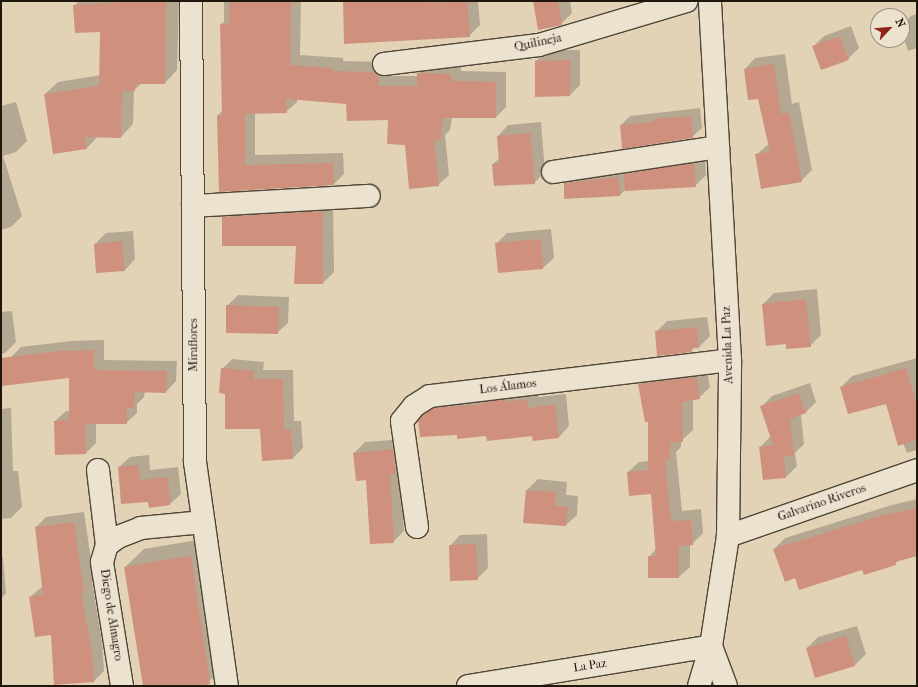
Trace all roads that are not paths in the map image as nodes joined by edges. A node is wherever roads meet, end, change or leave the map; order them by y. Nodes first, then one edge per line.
1 (191, 1) edge
2 (687, 1) edge
3 (710, 1) edge
4 (384, 64) dead end
5 (718, 147) junction
6 (553, 172) dead end
7 (369, 196) dead end
8 (192, 206) junction
9 (730, 360) junction
10 (98, 470) dead end
11 (917, 470) edge
12 (203, 522) junction
13 (417, 527) dead end
14 (728, 536) junction
15 (107, 545) junction
16 (711, 646) junction
17 (122, 686) edge
18 (227, 686) edge
19 (468, 686) edge
20 (699, 686) edge
21 (726, 686) edge

1 - 8 street, Miraflores
2 - 4 street, Quilineja
3 - 5 street, Avenida La Paz
5 - 6 street
5 - 9 street, Avenida La Paz
7 - 8 street
8 - 12 street, Miraflores
9 - 13 street, Los Álamos
9 - 14 street, Avenida La Paz
10 - 15 street, Diego de Almagro
11 - 14 street, Galvarino Riveros
12 - 15 street
12 - 18 street, Miraflores
14 - 16 street, Avenida La Paz
15 - 17 street, Diego de Almagro
16 - 19 street, La Paz
16 - 20 street, Avenida La Paz
16 - 21 street

